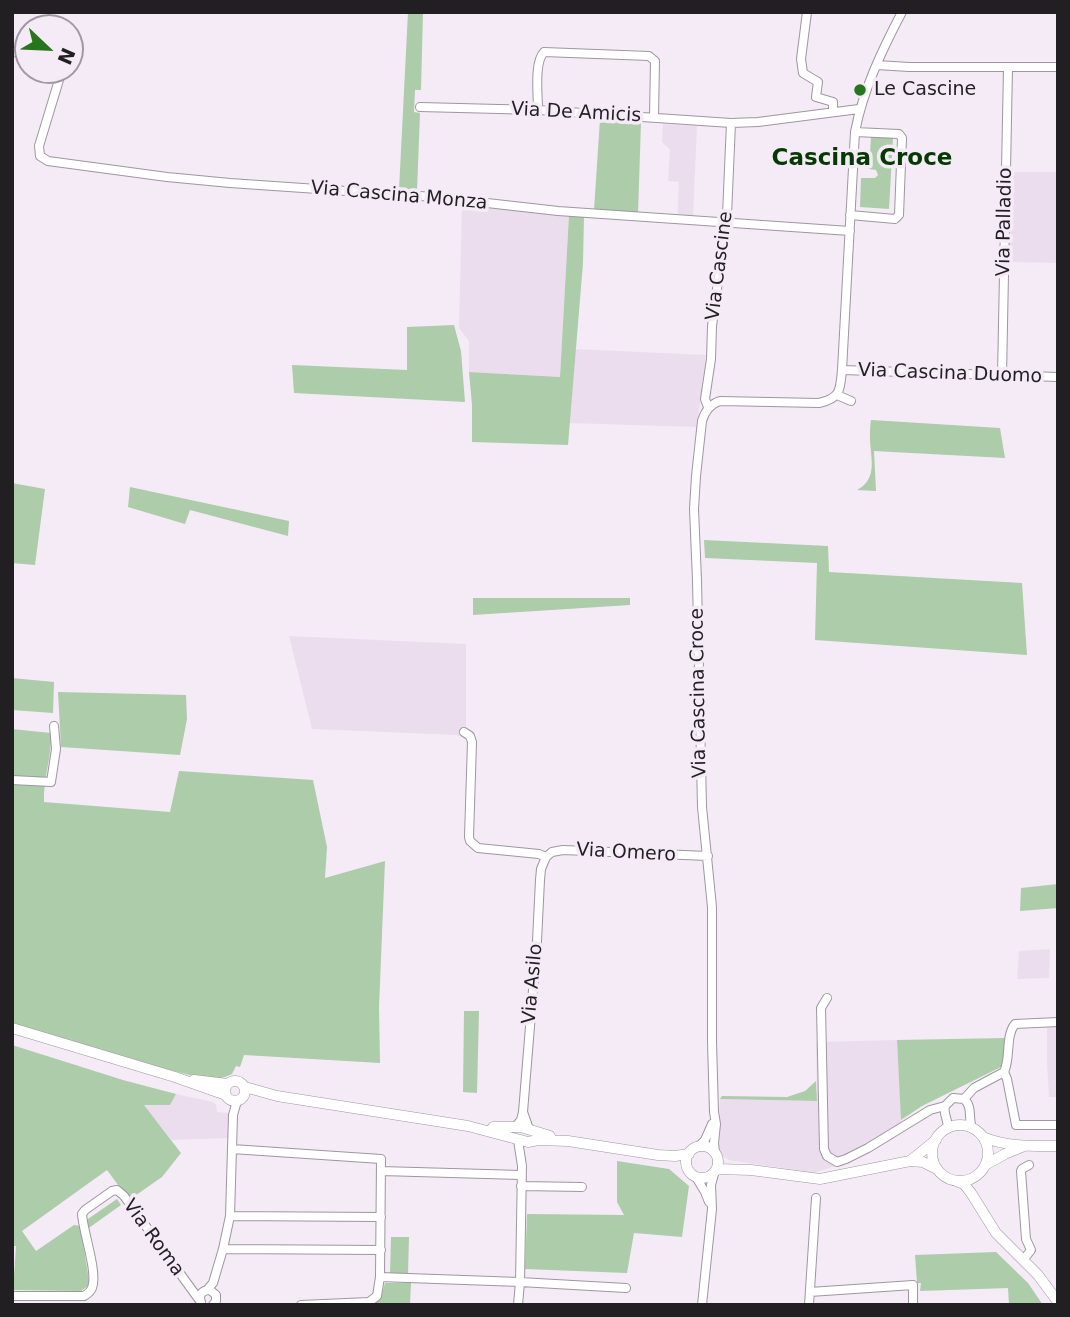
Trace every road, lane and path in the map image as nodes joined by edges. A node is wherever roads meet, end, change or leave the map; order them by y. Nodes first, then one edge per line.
1 (807, 12) edge
2 (902, 12) edge
3 (877, 65) junction
4 (1008, 68) junction
5 (1058, 68) edge
6 (58, 84) edge
7 (420, 107) dead end
8 (859, 109) junction
9 (538, 110) junction
10 (833, 112) junction
11 (654, 117) junction
12 (731, 123) junction
13 (855, 132) junction
14 (850, 215) junction
15 (725, 223) junction
16 (850, 231) junction
17 (842, 370) junction
18 (1002, 376) junction
19 (1058, 377) edge
20 (837, 395) junction
21 (851, 401) dead end
22 (708, 407) junction
23 (54, 726) dead end
24 (464, 732) dead end
25 (12, 780) edge
26 (708, 856) junction
27 (546, 857) junction
28 (827, 999) dead end
29 (1058, 1022) edge
30 (12, 1028) edge
31 (1004, 1072) junction
32 (176, 1077) junction
33 (228, 1084) junction
34 (245, 1087) junction
35 (277, 1096) junction
36 (234, 1098) junction
37 (964, 1099) junction
38 (944, 1109) junction
39 (523, 1112) junction
40 (714, 1114) junction
41 (1058, 1125) edge
42 (468, 1126) junction
43 (515, 1127) junction
44 (948, 1128) junction
45 (972, 1128) junction
46 (529, 1129) junction
47 (983, 1137) junction
48 (518, 1140) junction
49 (936, 1140) junction
50 (568, 1141) junction
51 (532, 1142) junction
52 (1025, 1146) junction
53 (1058, 1146) edge
54 (232, 1149) junction
55 (693, 1150) junction
56 (658, 1155) junction
57 (716, 1155) junction
58 (910, 1161) junction
59 (1029, 1165) dead end
60 (687, 1166) junction
61 (937, 1169) junction
62 (983, 1169) junction
63 (751, 1170) junction
64 (381, 1171) junction
65 (522, 1171) junction
66 (715, 1171) junction
67 (696, 1177) junction
68 (956, 1181) junction
69 (521, 1186) junction
70 (582, 1187) dead end
71 (816, 1198) dead end
72 (712, 1209) junction
73 (230, 1216) junction
74 (381, 1217) junction
75 (987, 1220) junction
76 (223, 1249) junction
77 (381, 1250) junction
78 (1024, 1259) junction
79 (216, 1271) junction
80 (380, 1277) junction
81 (520, 1282) junction
82 (189, 1288) junction
83 (626, 1288) dead end
84 (205, 1290) junction
85 (810, 1292) junction
86 (12, 1296) edge
87 (215, 1302) edge
88 (201, 1303) edge
89 (1058, 1303) edge
90 (301, 1305) edge
91 (518, 1305) edge
92 (702, 1305) edge
93 (809, 1305) edge
94 (913, 1305) edge

1 - 10 street
2 - 3 street
3 - 4 street
3 - 8 street
4 - 5 street
4 - 18 street, Via Palladio
6 - 15 street, Via Cascina Monza
7 - 9 street, Via De Amicis
8 - 10 street, Via De Amicis
8 - 13 street
9 - 11 street, Via De Amicis
9 - 11 street
10 - 12 street, Via De Amicis
11 - 12 street, Via De Amicis
12 - 15 street, Via Cascine
13 - 14 street
13 - 14 street
14 - 16 street
15 - 16 street, Via Cascina Monza
15 - 22 street, Via Cascine
16 - 17 street
17 - 18 street, Via Cascina Duomo
17 - 20 street
18 - 19 street, Via Cascina Duomo
20 - 21 street
20 - 22 street
22 - 26 street, Via Cascina Croce
23 - 25 street
24 - 27 street
26 - 27 street, Via Omero
26 - 40 street, Via Cascina Croce
27 - 39 street, Via Asilo
28 - 38 street
29 - 31 street
30 - 32 street
31 - 37 street
31 - 41 street
32 - 33 street
32 - 36 street
33 - 34 street
33 - 36 street
34 - 35 street
34 - 36 street
35 - 36 street
35 - 42 street
36 - 54 street
37 - 38 street
37 - 45 street
38 - 44 street
39 - 43 street, Via Asilo
39 - 46 street, Via Asilo
40 - 55 street, Via Cascina Croce
40 - 57 street, Via Cascina Croce
42 - 43 street
42 - 48 street
43 - 46 street
44 - 45 street
44 - 49 street
45 - 47 street
46 - 50 street
47 - 52 street
47 - 62 street
48 - 51 street
48 - 65 street
49 - 58 street
49 - 61 street
50 - 51 street
50 - 56 street
51 - 65 street
52 - 53 street
52 - 62 street
54 - 64 street
54 - 73 street
55 - 56 street
55 - 57 street
55 - 60 street
56 - 60 street
57 - 63 street
57 - 66 street
58 - 61 street
58 - 63 street
59 - 78 street
60 - 67 street
61 - 68 street
62 - 68 street
62 - 75 street
63 - 66 street
64 - 65 street
64 - 74 street
65 - 69 street
66 - 67 street
66 - 72 street
67 - 72 street
68 - 75 street
69 - 70 street
69 - 81 street
71 - 85 street
72 - 92 street
73 - 74 street
73 - 76 street
74 - 77 street
75 - 78 street
76 - 77 street
76 - 79 street
77 - 80 street
78 - 89 street
79 - 84 street
79 - 87 street
80 - 81 street
80 - 90 street
81 - 83 street
81 - 91 street
82 - 84 street, Via Roma
82 - 86 street, Via Roma
82 - 88 street, Via Roma
84 - 87 street, Via Roma
84 - 88 street
85 - 93 street
85 - 94 street

